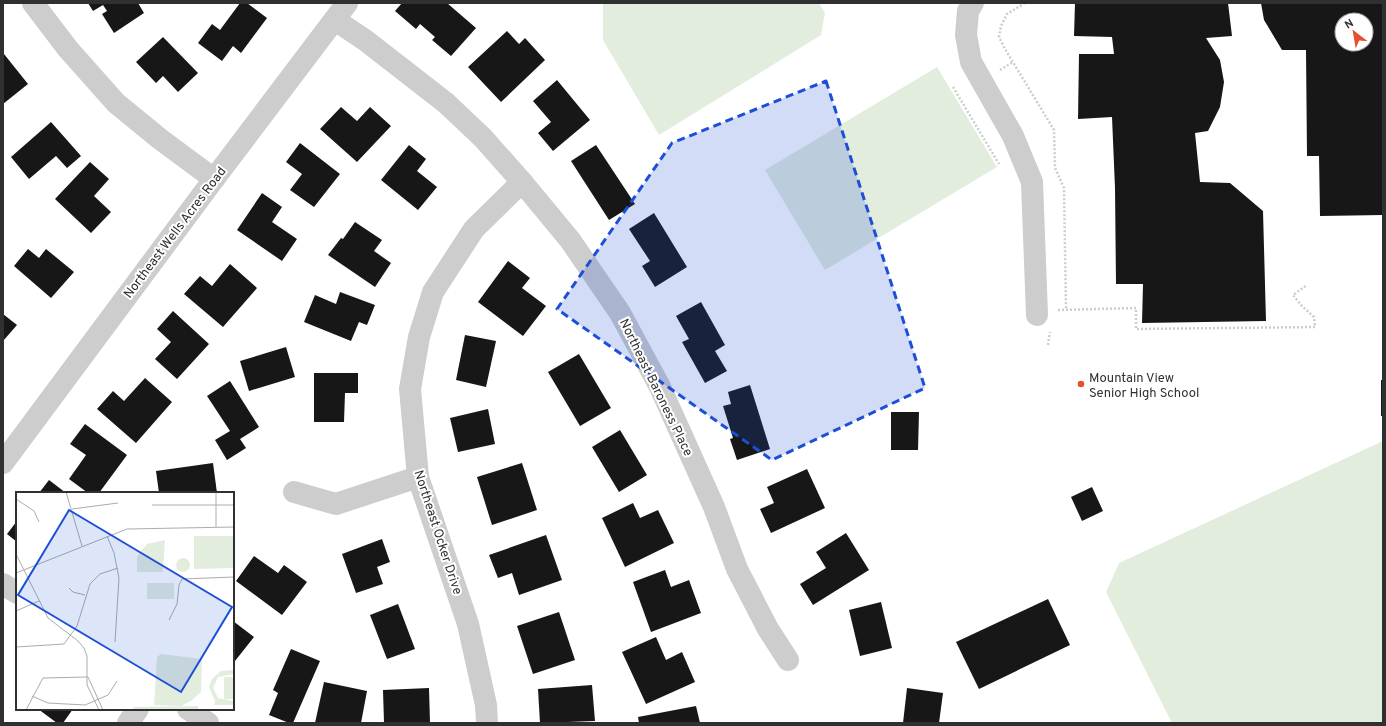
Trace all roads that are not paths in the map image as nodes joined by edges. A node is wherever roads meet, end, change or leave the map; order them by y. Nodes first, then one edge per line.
1 (33, 3) edge
2 (973, 3) edge
3 (341, 11) edge
4 (214, 179) junction
5 (522, 182) junction
6 (1046, 317) road end
7 (3, 463) edge
8 (418, 476) junction
9 (294, 492) dead end
10 (3, 584) edge
11 (16, 592) edge
12 (788, 660) dead end
13 (137, 710) edge
14 (189, 710) edge
15 (128, 723) edge
16 (208, 723) edge
17 (487, 723) edge

1 - 4 street
2 - 6 street
3 - 4 street, Northeast Wells Acres Road
3 - 5 street, Northeast Baroness Place
4 - 7 street, Northeast Wells Acres Road
5 - 8 street, Northeast Ocker Drive
5 - 12 street, Northeast Baroness Place
8 - 9 street
8 - 17 street, Northeast Ocker Drive
10 - 11 street
13 - 15 street
14 - 16 street

